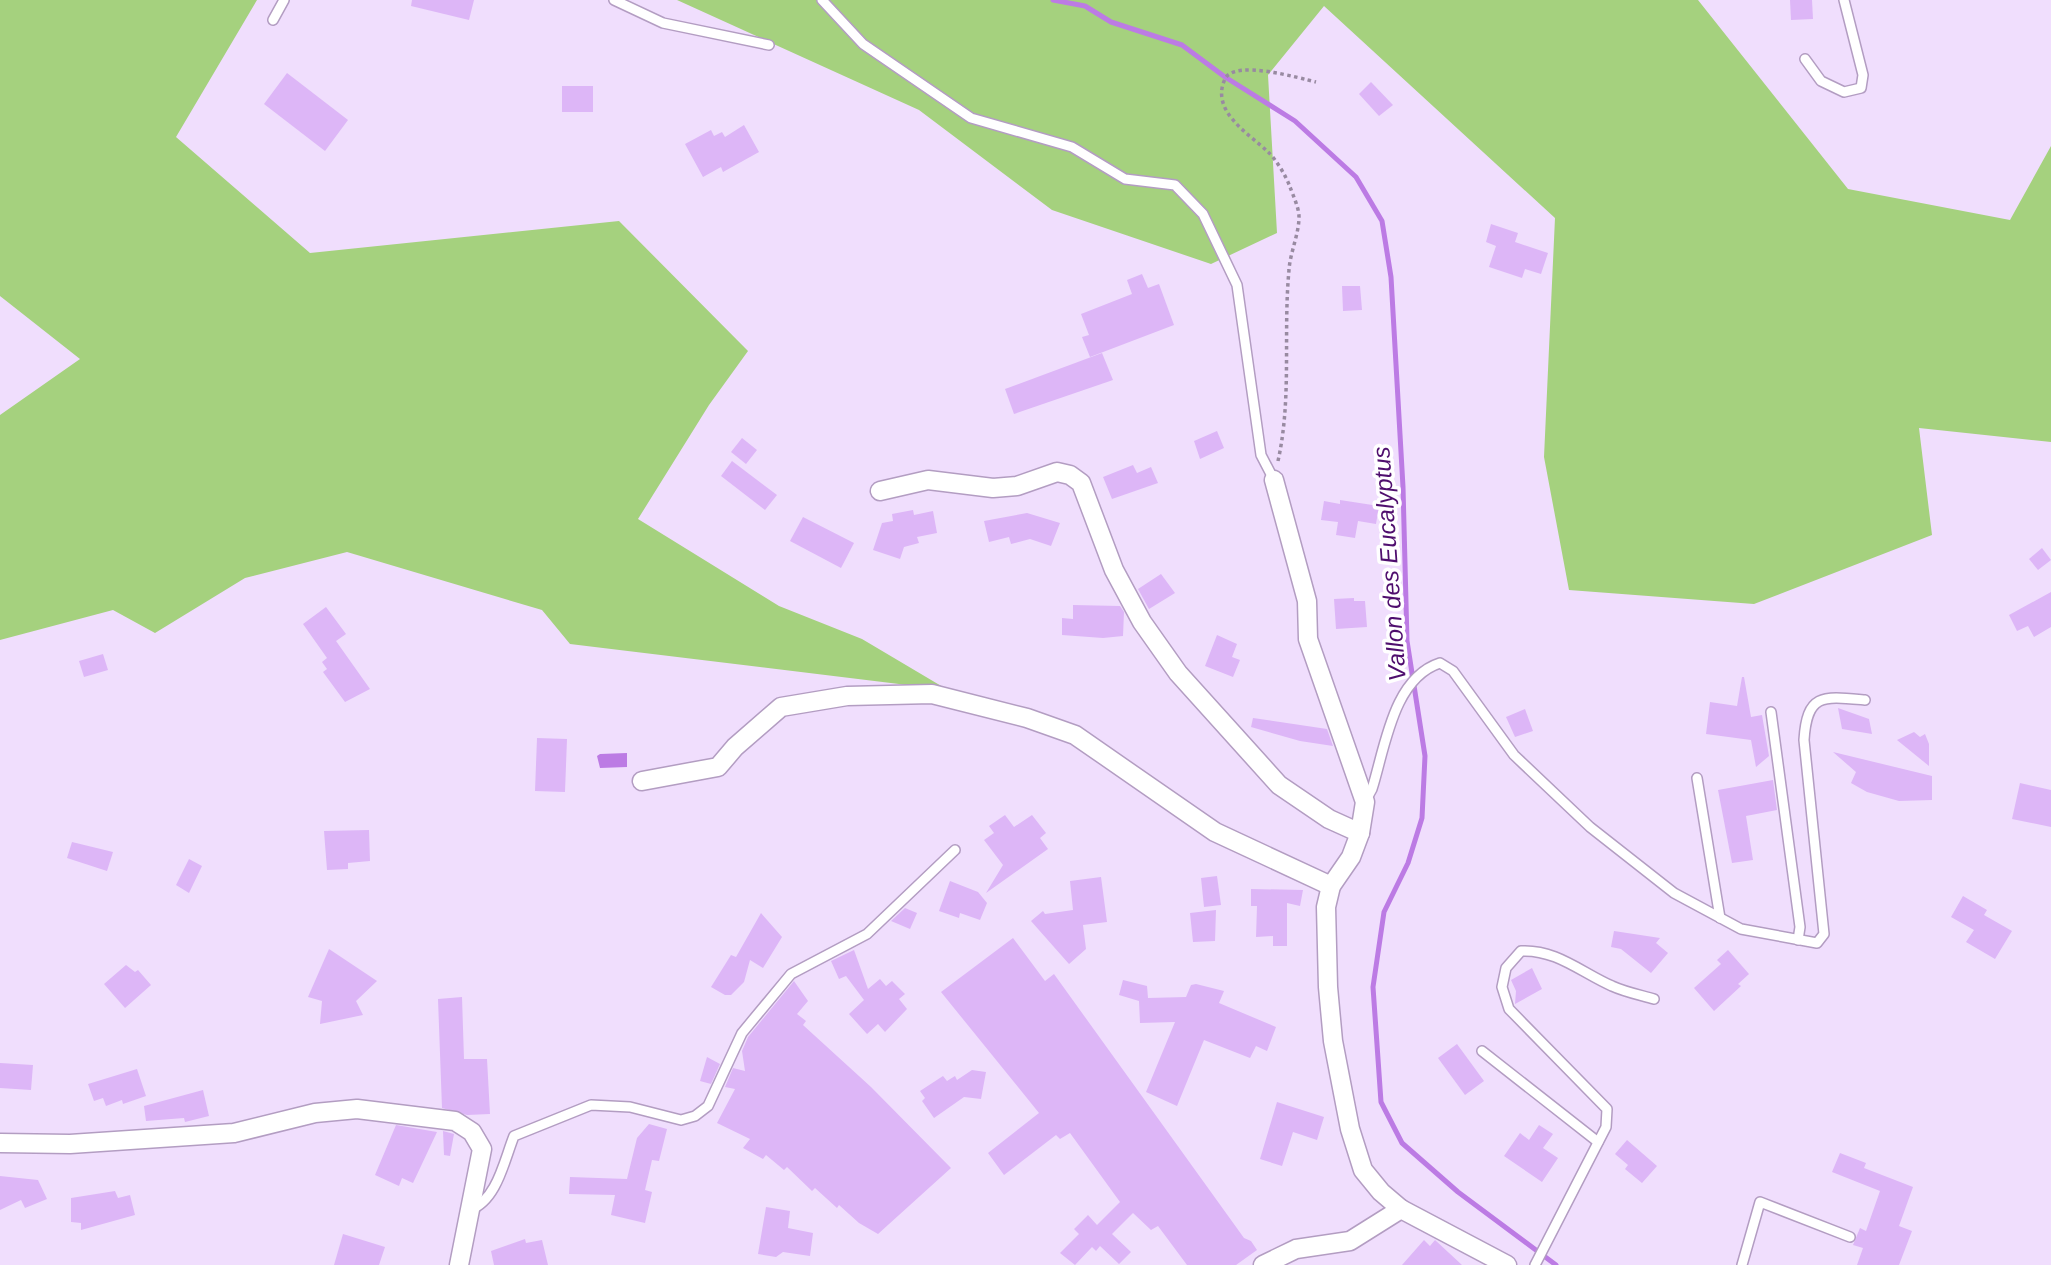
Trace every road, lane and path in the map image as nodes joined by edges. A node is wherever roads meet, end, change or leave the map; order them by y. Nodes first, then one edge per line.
1 (284, 0) edge
2 (614, 0) edge
3 (822, 0) edge
4 (1844, 0) edge
5 (273, 20) dead end
6 (769, 45) dead end
7 (1805, 59) dead end
8 (1316, 82) dead end
9 (1274, 480) junction
10 (880, 491) dead end
11 (1865, 700) dead end
12 (1771, 712) dead end
13 (1697, 778) dead end
14 (642, 781) dead end
15 (1365, 802) junction
16 (1360, 833) junction
17 (955, 850) dead end
18 (1331, 886) junction
19 (1720, 918) junction
20 (1798, 940) junction
21 (1654, 999) dead end
22 (1482, 1051) dead end
23 (1598, 1142) junction
24 (0, 1143) edge
25 (1401, 1209) junction
26 (469, 1211) junction
27 (1850, 1237) dead end
28 (1536, 1263) edge
29 (459, 1265) edge
30 (1263, 1265) edge
31 (1507, 1265) edge
32 (1742, 1265) edge

1 - 5 lane
2 - 6 lane
3 - 9 lane
4 - 7 lane
8 - 9 path
9 - 15 street
10 - 16 street
11 - 20 lane
12 - 20 lane
13 - 19 lane
14 - 18 street
15 - 16 street
15 - 19 lane
16 - 18 street
17 - 26 lane
18 - 25 street
19 - 20 lane
21 - 23 lane
22 - 23 lane
23 - 28 lane
24 - 26 street
25 - 30 street
25 - 31 street
26 - 29 street
27 - 32 lane

